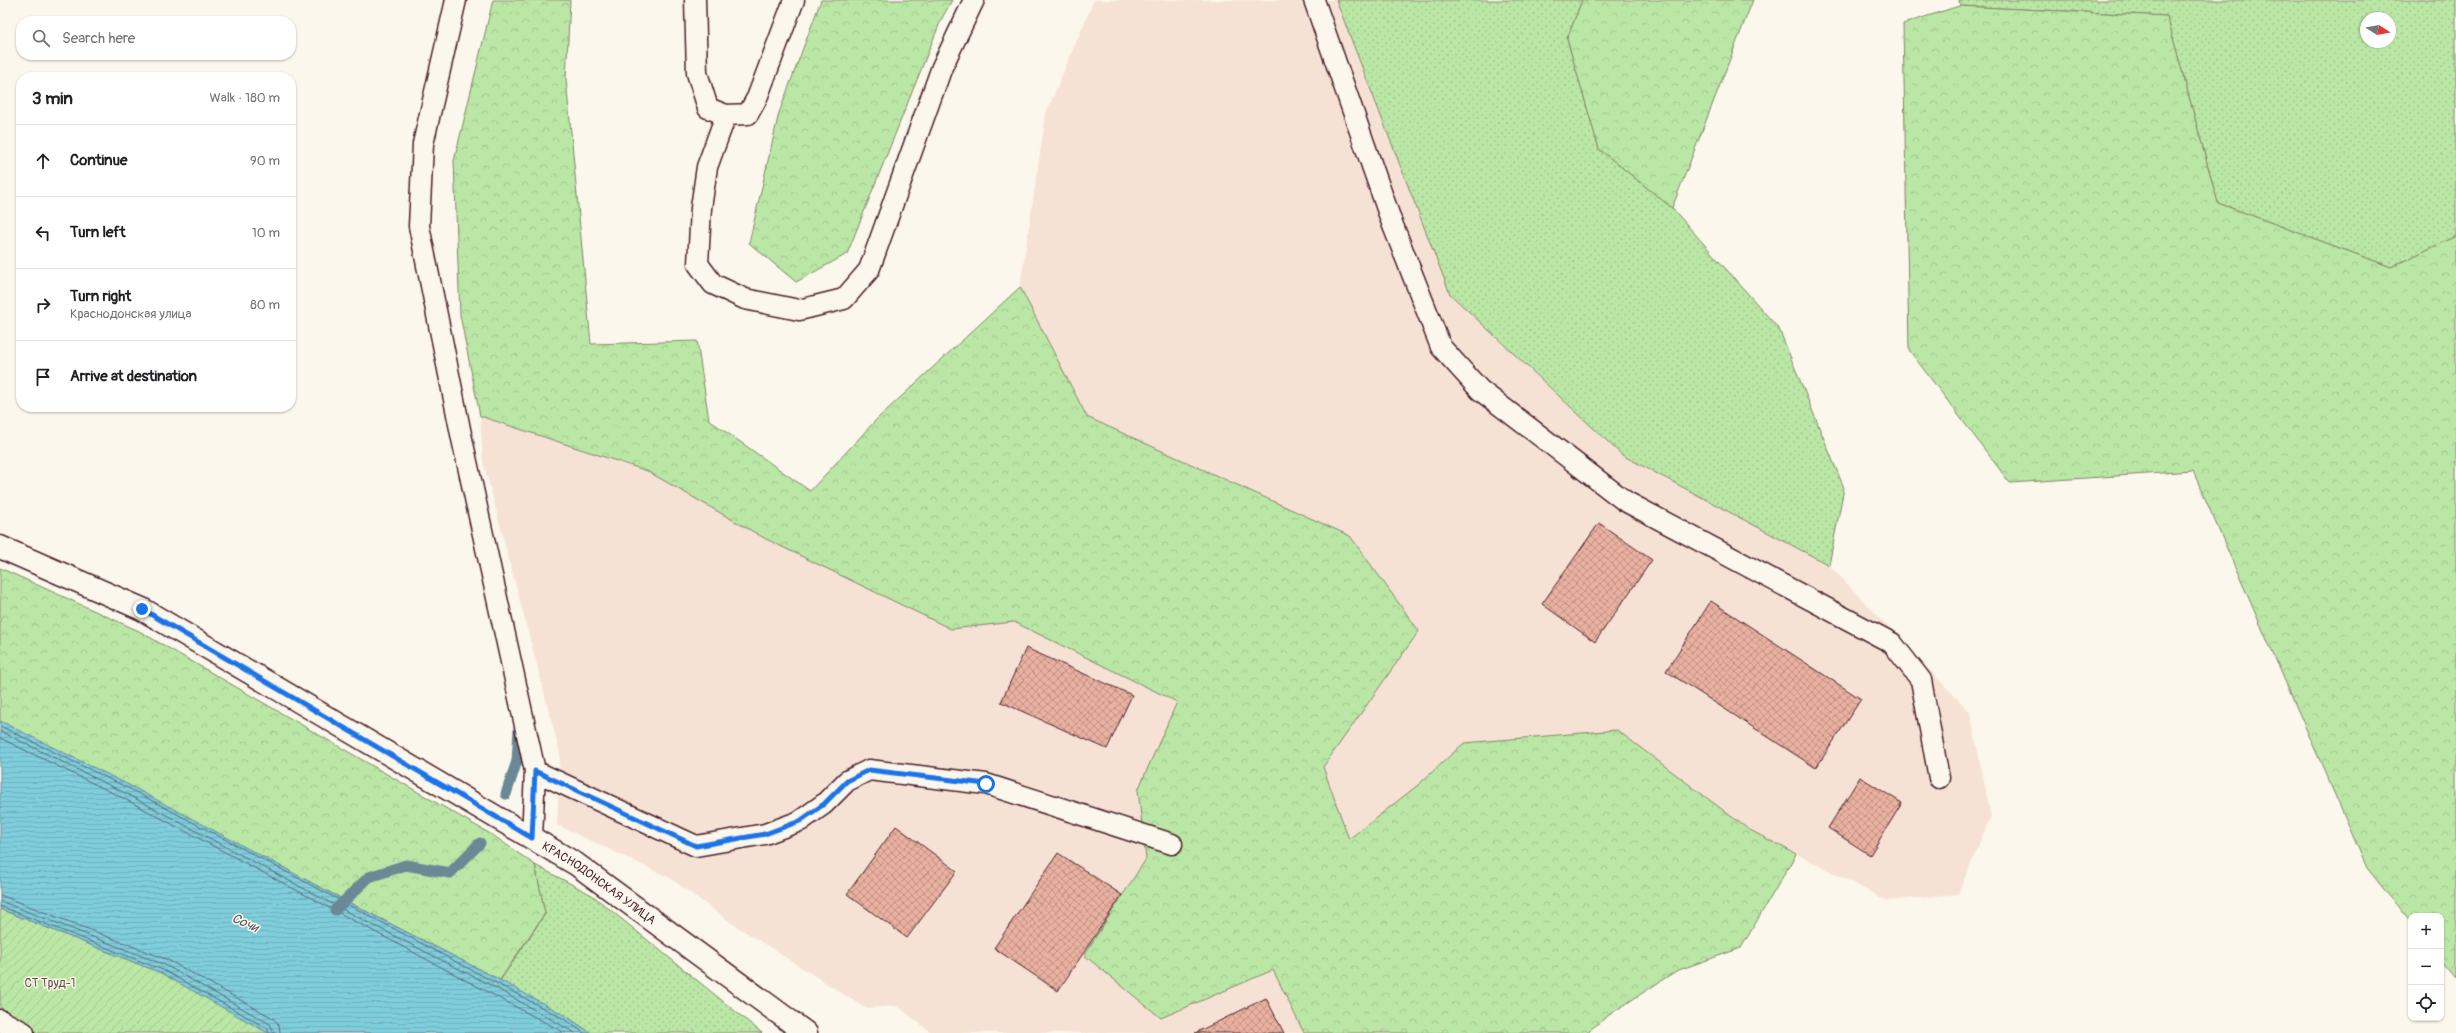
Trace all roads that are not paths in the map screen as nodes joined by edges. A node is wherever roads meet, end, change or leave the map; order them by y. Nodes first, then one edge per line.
1 (456, 0) edge
2 (695, 0) edge
3 (794, 0) edge
4 (974, 0) edge
5 (1314, 0) edge
6 (726, 115) junction
7 (0, 547) edge
8 (535, 771) junction
9 (1939, 778) dead end
10 (532, 838) junction
11 (1172, 844) dead end
12 (0, 1021) edge
13 (23, 1033) edge
14 (806, 1033) edge

1 - 8 lane
2 - 6 lane
3 - 6 lane
4 - 6 lane
5 - 9 lane
7 - 10 street, КРАСНОДОНСКАЯ УЛИЦА
8 - 10 lane
8 - 11 lane
10 - 14 street, КРАСНОДОНСКАЯ УЛИЦА
12 - 13 street

